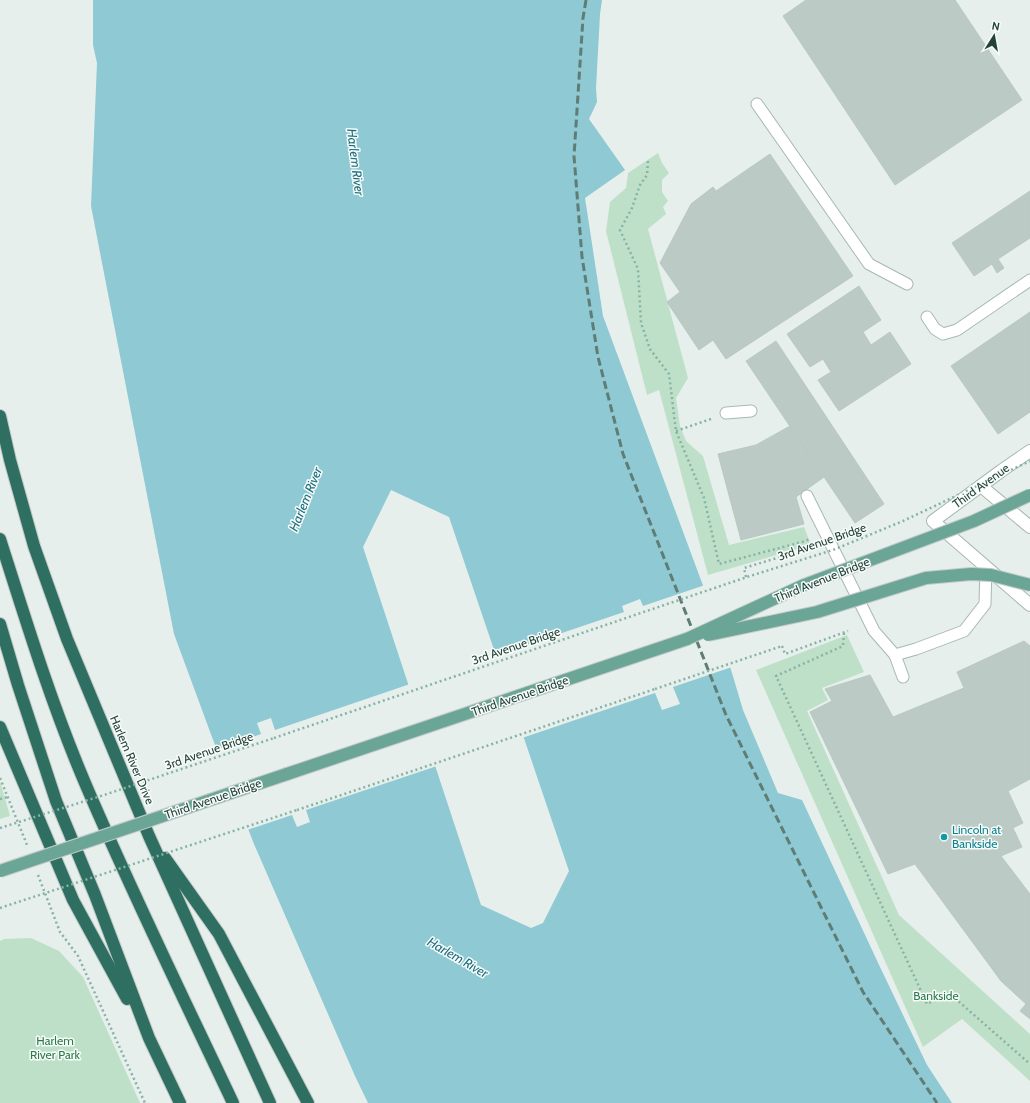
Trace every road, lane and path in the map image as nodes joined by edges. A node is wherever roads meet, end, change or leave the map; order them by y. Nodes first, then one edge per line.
1 (757, 104) dead end
2 (648, 161) dead end
3 (1030, 280) edge
4 (908, 284) dead end
5 (927, 317) dead end
6 (751, 411) dead end
7 (726, 413) joint
8 (0, 416) edge
9 (676, 431) junction
10 (1030, 452) edge
11 (1030, 461) edge
12 (981, 486) junction
13 (1030, 495) edge
14 (807, 496) dead end
15 (1030, 528) edge
16 (811, 538) dead end
17 (0, 539) edge
18 (815, 547) dead end
19 (986, 567) junction
20 (746, 577) junction
21 (1030, 585) edge
22 (1030, 605) edge
23 (0, 624) edge
24 (848, 631) dead end
25 (844, 633) junction
26 (687, 639) junction
27 (895, 655) junction
28 (903, 677) dead end
29 (0, 727) edge
30 (0, 778) edge
31 (8, 797) junction
32 (0, 800) edge
33 (0, 828) edge
34 (149, 836) junction
35 (28, 847) dead end
36 (36, 868) dead end
37 (0, 871) edge
38 (0, 908) edge
39 (148, 1038) junction
40 (1030, 1064) edge
41 (145, 1103) edge
42 (180, 1103) edge
43 (233, 1103) edge
44 (270, 1103) edge
45 (308, 1103) edge

1 - 4 lane
2 - 9 path
3 - 5 lane
6 - 7 lane
7 - 9 path
8 - 34 highway, Harlem River Drive
9 - 16 path
10 - 12 street, Third Avenue
11 - 20 path, 3rd Avenue Bridge, bridge
12 - 15 street
12 - 19 street, Third Avenue
13 - 26 main road, Third Avenue Bridge, bridge
14 - 27 lane
17 - 43 highway
18 - 20 path
19 - 22 street
19 - 27 lane
20 - 33 path, 3rd Avenue Bridge, bridge
21 - 26 main road, bridge
23 - 39 highway
24 - 25 path
25 - 38 path, bridge
25 - 40 path
26 - 37 main road, Third Avenue Bridge, bridge
27 - 28 lane
29 - 39 highway
30 - 31 path
31 - 32 path
31 - 35 path
34 - 44 highway, Harlem River Drive
34 - 45 highway
36 - 41 path
39 - 42 highway

